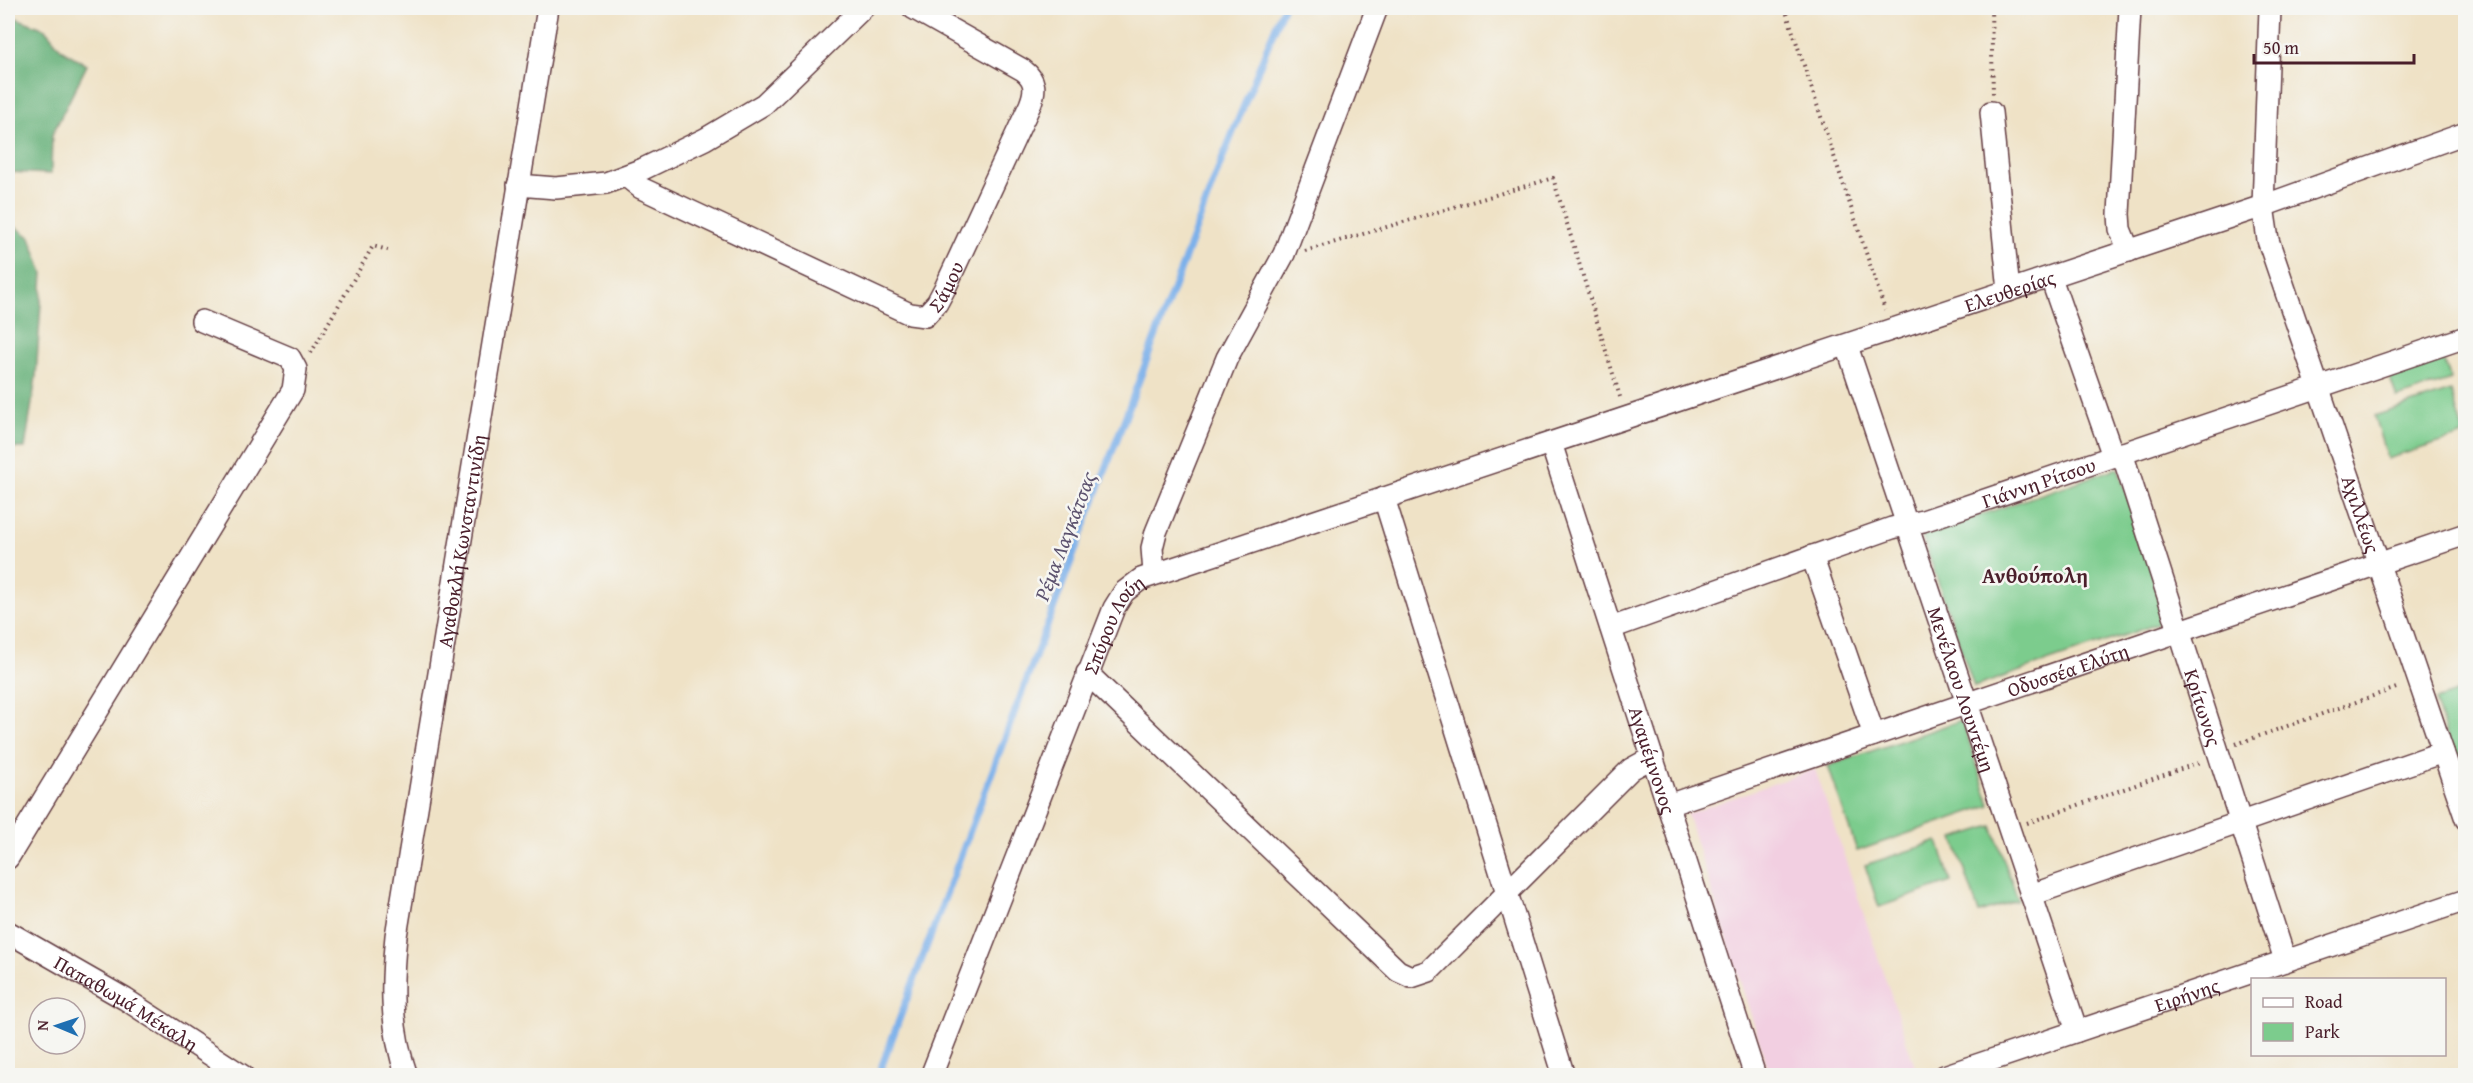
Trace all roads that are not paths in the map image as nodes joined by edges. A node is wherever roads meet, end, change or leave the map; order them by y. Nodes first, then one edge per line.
1 (548, 8) edge
2 (863, 8) edge
3 (913, 8) edge
4 (1377, 8) edge
5 (2130, 8) edge
6 (2270, 8) edge
7 (1991, 112) road end
8 (2466, 133) edge
9 (626, 176) junction
10 (518, 185) junction
11 (2263, 206) junction
12 (2129, 251) junction
13 (2051, 278) junction
14 (2009, 291) junction
15 (202, 321) dead end
16 (2466, 337) edge
17 (1847, 346) junction
18 (2318, 387) junction
19 (1551, 443) junction
20 (2118, 455) junction
21 (1384, 498) junction
22 (1907, 525) junction
23 (2466, 534) edge
24 (1812, 556) junction
25 (2379, 564) junction
26 (1154, 573) junction
27 (1611, 628) junction
28 (2180, 631) junction
29 (1087, 673) junction
30 (1967, 703) junction
31 (1875, 735) junction
32 (2443, 752) junction
33 (1653, 757) junction
34 (1668, 805) junction
35 (2466, 819) edge
36 (2242, 822) junction
37 (8, 858) edge
38 (1507, 891) junction
39 (2031, 895) junction
40 (2466, 900) edge
41 (8, 932) edge
42 (2285, 960) junction
43 (2076, 1031) junction
44 (243, 1076) edge
45 (407, 1076) edge
46 (931, 1076) edge
47 (1564, 1076) edge
48 (1755, 1076) edge
49 (1944, 1076) edge

1 - 10 street, Αγαθοκλή Κωνσταντινίδη
2 - 9 street
3 - 9 street, Σάμου
4 - 26 street
5 - 12 street
6 - 11 street, Αχιλλέως
7 - 14 street
8 - 11 street, Ελευθερίας
9 - 10 street
10 - 45 street, Αγαθοκλή Κωνσταντινίδη
11 - 12 street, Ελευθερίας
11 - 18 street, Αχιλλέως
12 - 13 street, Ελευθερίας
13 - 14 street, Ελευθερίας
13 - 20 street, Κρίτωνος
14 - 17 street, Ελευθερίας
15 - 37 street
16 - 18 street, Γιάννη Ρίτσου
17 - 19 street, Ελευθερίας
17 - 22 street, Μενέλαου Λουντέμη
18 - 20 street, Γιάννη Ρίτσου
18 - 25 street, Αχιλλέως
19 - 21 street, Σπύρου Λούη
19 - 27 street, Αγαμέμνονoς
20 - 22 street, Γιάννη Ρίτσου
20 - 28 street, Κρίτωνος
21 - 26 street, Σπύρου Λούη
21 - 38 street
22 - 24 street, Γιάννη Ρίτσου
22 - 30 street, Μενέλαου Λουντέμη
23 - 25 street, Οδυσσέα Ελύτη
24 - 27 street, Γιάννη Ρίτσου
24 - 31 street
25 - 28 street, Οδυσσέα Ελύτη
25 - 32 street, Αχιλλέως
26 - 29 street, Σπύρου Λούη
27 - 33 street, Αγαμέμνονoς
28 - 30 street, Οδυσσέα Ελύτη
28 - 36 street, Κρίτωνος
29 - 38 street
29 - 46 street, Σπύρου Λούη
30 - 31 street, Οδυσσέα Ελύτη
30 - 39 street, Μενέλαου Λουντέμη
31 - 34 street, Οδυσσέα Ελύτη
32 - 35 street, Αχιλλέως
32 - 36 street
33 - 34 street, Αγαμέμνονoς
33 - 38 street
34 - 48 street, Αγαμέμνονoς
36 - 39 street
36 - 42 street, Κρίτωνος
38 - 47 street
39 - 43 street, Μενέλαου Λουντέμη
40 - 42 street, Ειρήνης
41 - 44 street, Παπαθωμά Μέκαλη
42 - 43 street, Ειρήνης
43 - 49 street, Ειρήνης

